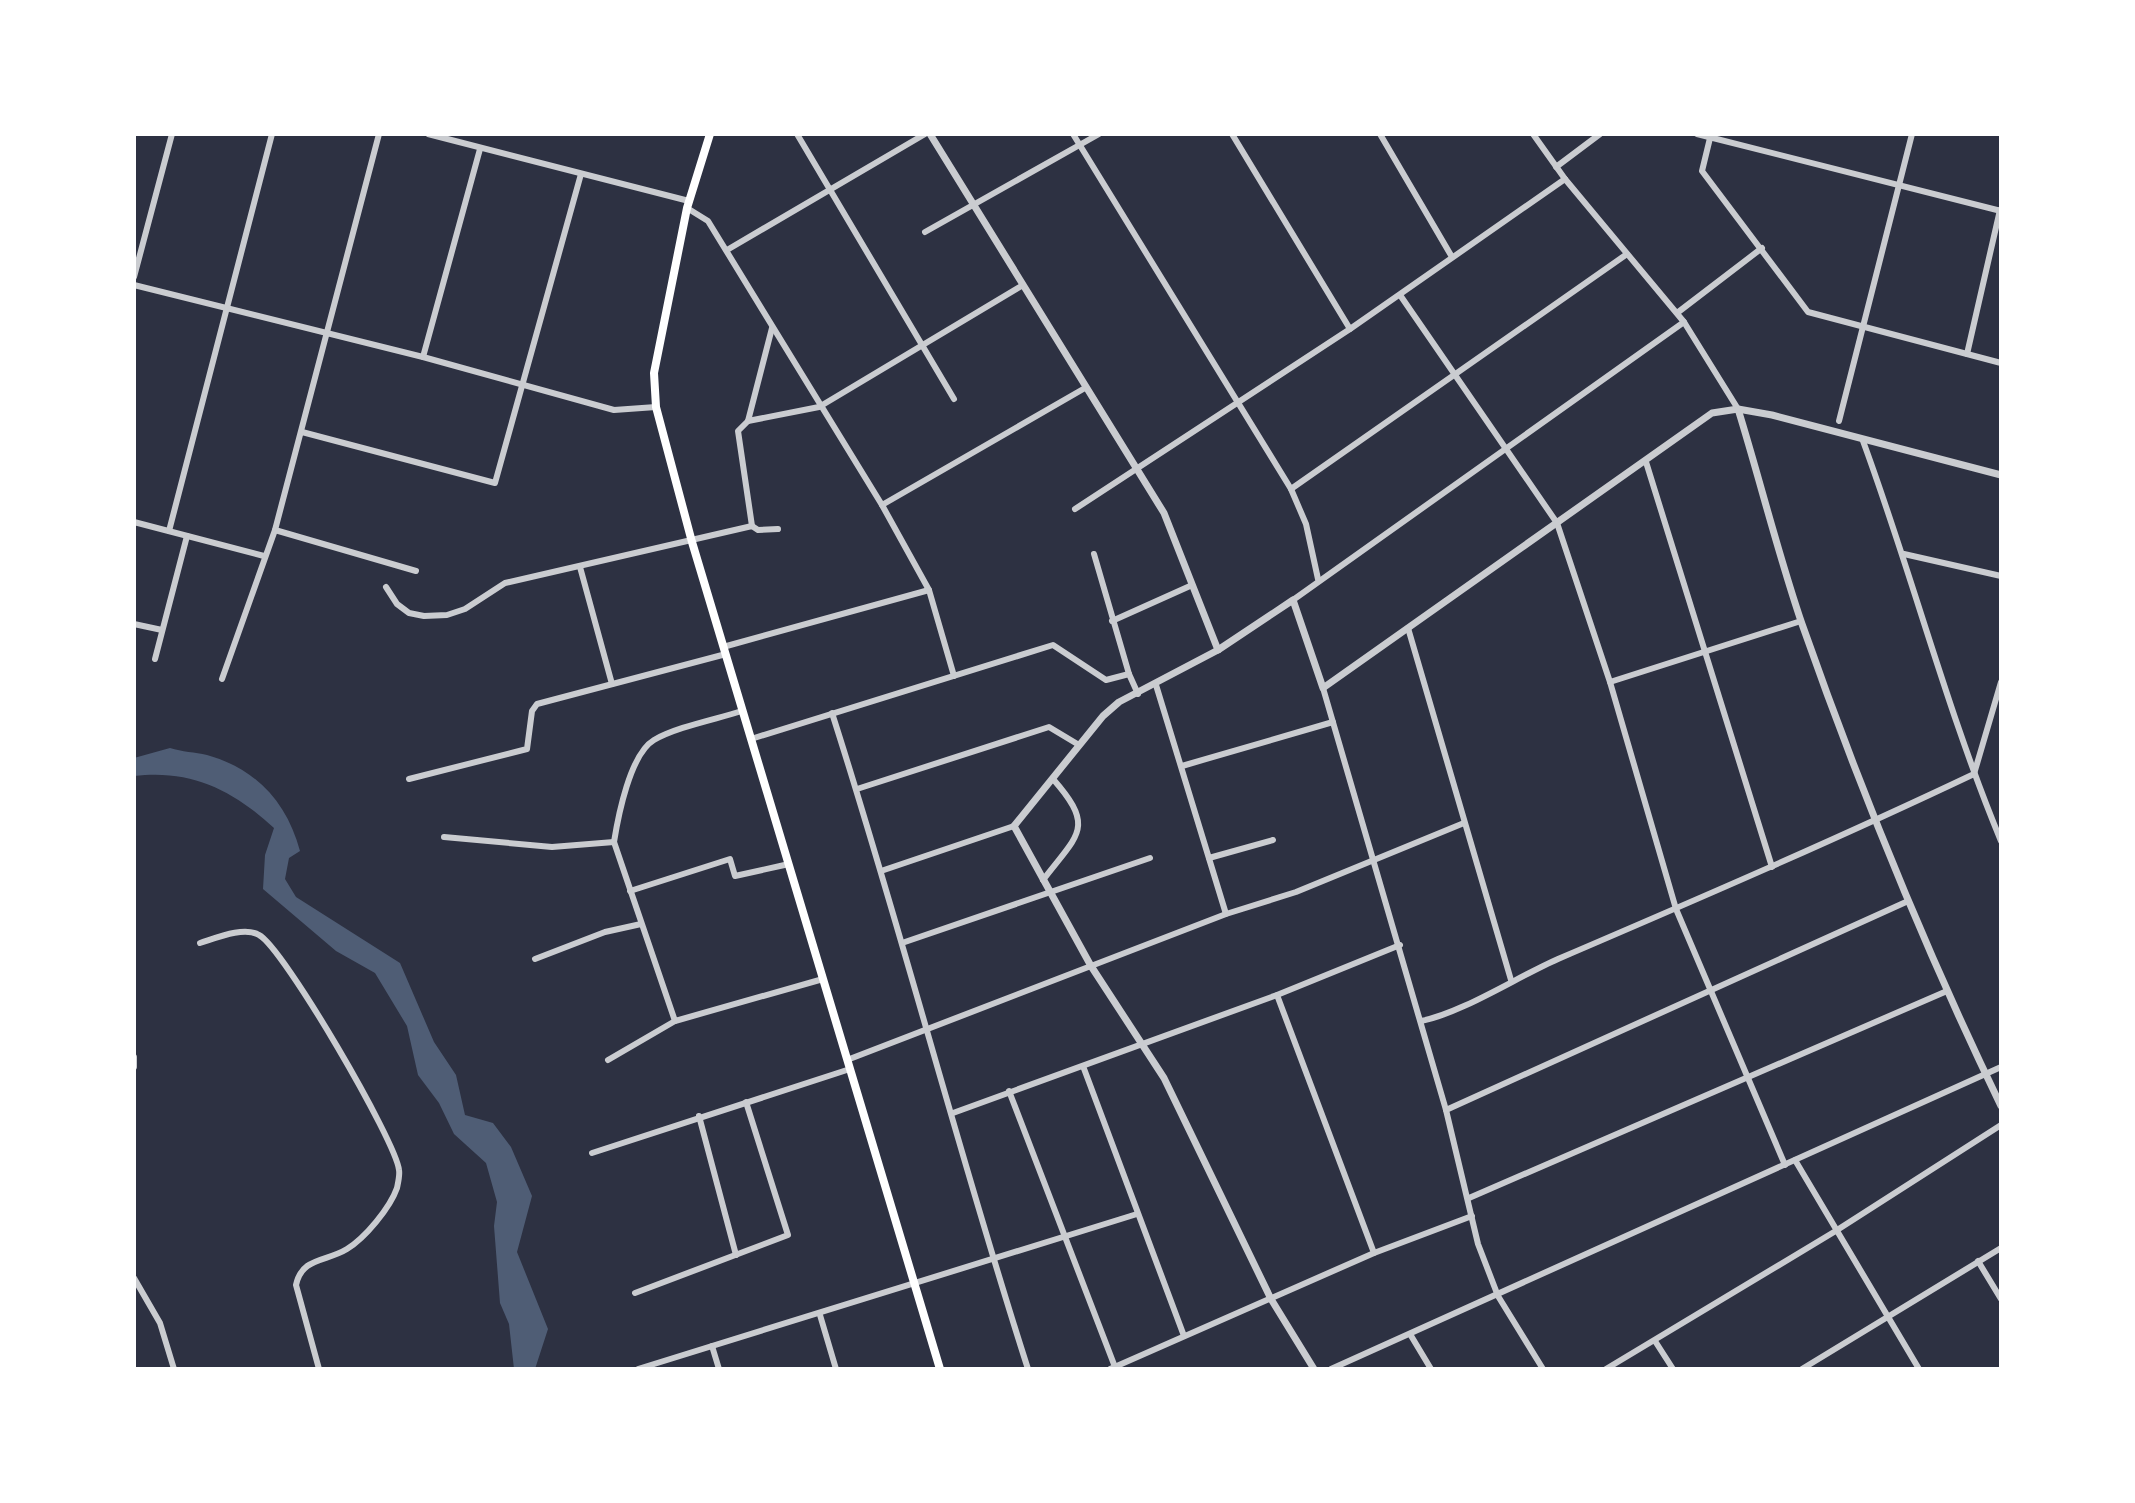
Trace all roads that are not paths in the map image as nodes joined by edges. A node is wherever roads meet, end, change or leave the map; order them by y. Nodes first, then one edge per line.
1 (172, 134) edge
2 (272, 134) edge
3 (379, 134) edge
4 (428, 134) edge
5 (710, 134) edge
6 (797, 134) edge
7 (927, 134) edge
8 (1073, 134) edge
9 (1099, 134) edge
10 (1232, 134) edge
11 (1380, 134) edge
12 (1533, 134) edge
13 (1600, 134) edge
14 (1697, 134) edge
15 (1912, 134) edge
16 (1711, 136) edge
17 (1080, 145) junction
18 (480, 149) junction
19 (1556, 167) junction
20 (581, 174) junction
21 (1565, 179) junction
22 (1899, 184) junction
23 (830, 190) junction
24 (688, 204) junction
25 (976, 206) junction
26 (2001, 210) edge
27 (925, 232) dead end
28 (1762, 248) junction
29 (727, 250) junction
30 (1627, 254) junction
31 (1452, 257) junction
32 (134, 277) edge
33 (134, 285) edge
34 (1023, 285) junction
35 (1400, 295) junction
36 (228, 308) junction
37 (1677, 313) junction
38 (1684, 322) junction
39 (772, 328) junction
40 (1350, 329) junction
41 (1864, 329) junction
42 (327, 334) junction
43 (922, 347) junction
44 (1967, 354) junction
45 (423, 357) junction
46 (2001, 363) edge
47 (1455, 372) junction
48 (519, 386) junction
49 (1085, 388) junction
50 (954, 399) dead end
51 (1238, 404) junction
52 (656, 407) junction
53 (819, 407) junction
54 (1738, 409) junction
55 (748, 421) junction
56 (1839, 421) dead end
57 (302, 432) junction
58 (1863, 441) junction
59 (1505, 451) junction
60 (1646, 462) junction
61 (1137, 471) junction
62 (2001, 475) edge
63 (1291, 489) junction
64 (882, 505) junction
65 (1075, 509) dead end
66 (134, 522) edge
67 (1557, 523) junction
68 (752, 526) junction
69 (778, 529) dead end
70 (275, 530) junction
71 (169, 531) junction
72 (187, 536) junction
73 (692, 542) junction
74 (1094, 554) dead end
75 (1904, 554) junction
76 (264, 556) junction
77 (580, 567) junction
78 (416, 571) dead end
79 (2001, 576) edge
80 (1318, 579) junction
81 (1190, 586) junction
82 (386, 587) dead end
83 (929, 590) junction
84 (1293, 600) junction
85 (1112, 621) junction
86 (1801, 621) junction
87 (134, 624) edge
88 (1408, 628) junction
89 (162, 630) junction
90 (724, 650) junction
91 (1218, 650) junction
92 (1707, 652) junction
93 (155, 659) dead end
94 (1129, 674) junction
95 (954, 676) junction
96 (222, 679) dead end
97 (1610, 682) junction
98 (2001, 682) edge
99 (612, 684) junction
100 (1156, 685) junction
101 (1323, 688) junction
102 (1138, 694) junction
103 (742, 711) junction
104 (832, 713) junction
105 (1333, 722) junction
106 (751, 739) junction
107 (1079, 745) junction
108 (1182, 766) junction
109 (1974, 774) junction
110 (409, 779) dead end
111 (1053, 779) junction
112 (857, 789) junction
113 (1875, 822) junction
114 (1464, 823) junction
115 (1014, 826) junction
116 (444, 837) dead end
117 (1273, 840) dead end
118 (2001, 841) edge
119 (614, 842) junction
120 (1150, 858) dead end
121 (1209, 858) junction
122 (1374, 858) junction
123 (789, 864) junction
124 (1772, 867) junction
125 (881, 871) junction
126 (1043, 880) junction
127 (630, 891) junction
128 (1050, 893) junction
129 (1906, 902) junction
130 (1676, 909) junction
131 (1226, 914) junction
132 (641, 924) junction
133 (200, 943) dead end
134 (902, 943) junction
135 (1400, 945) junction
136 (535, 959) dead end
137 (1091, 966) junction
138 (823, 979) junction
139 (1511, 980) junction
140 (1711, 990) junction
141 (1947, 991) junction
142 (1277, 995) junction
143 (675, 1021) junction
144 (1421, 1021) junction
145 (929, 1030) junction
146 (1141, 1044) junction
147 (134, 1057) edge
148 (608, 1060) dead end
149 (848, 1064) junction
150 (1083, 1066) junction
151 (134, 1067) edge
152 (2001, 1067) edge
153 (1985, 1074) junction
154 (1748, 1076) junction
155 (1009, 1091) junction
156 (746, 1102) junction
157 (2001, 1106) edge
158 (1446, 1110) junction
159 (953, 1113) junction
160 (699, 1116) junction
161 (2001, 1125) edge
162 (592, 1153) dead end
163 (1795, 1160) junction
164 (1785, 1165) junction
165 (1469, 1198) junction
166 (1137, 1214) junction
167 (1472, 1216) junction
168 (1834, 1232) junction
169 (1067, 1236) junction
170 (2001, 1248) edge
171 (1374, 1253) junction
172 (736, 1255) junction
173 (993, 1260) junction
174 (1978, 1261) junction
175 (134, 1278) edge
176 (915, 1286) junction
177 (635, 1293) dead end
178 (1498, 1296) junction
179 (1271, 1299) junction
180 (2001, 1299) edge
181 (820, 1315) junction
182 (1887, 1317) junction
183 (1410, 1334) junction
184 (1184, 1336) junction
185 (1655, 1341) junction
186 (712, 1346) junction
187 (1113, 1368) edge
188 (174, 1369) edge
189 (319, 1369) edge
190 (638, 1369) edge
191 (719, 1369) edge
192 (836, 1369) edge
193 (940, 1369) edge
194 (1028, 1369) edge
195 (1314, 1369) edge
196 (1331, 1369) edge
197 (1431, 1369) edge
198 (1543, 1369) edge
199 (1606, 1369) edge
200 (1673, 1369) edge
201 (1802, 1369) edge
202 (1919, 1369) edge

1 - 32 street
2 - 36 street
3 - 42 street
4 - 18 street
5 - 24 main road
6 - 23 street
7 - 23 street
7 - 25 street
8 - 17 street
9 - 17 street
10 - 40 street
11 - 31 street
12 - 19 street
13 - 19 street
14 - 16 street
15 - 22 street
16 - 22 street
16 - 28 street
17 - 25 street
17 - 51 street
18 - 20 street
18 - 45 street
19 - 21 street
20 - 24 street
20 - 48 street
21 - 30 street
21 - 31 street
22 - 26 street
22 - 41 street
23 - 29 street
23 - 43 street
24 - 29 street
24 - 52 main road
25 - 27 street
25 - 34 street
26 - 44 street
28 - 37 street
28 - 41 street
29 - 39 street
30 - 37 street
30 - 47 street
31 - 35 street
33 - 36 street
34 - 43 street
34 - 49 street
35 - 40 street
35 - 47 street
36 - 42 street
36 - 71 street
37 - 38 street
38 - 54 street
38 - 59 street
39 - 53 street
39 - 55 street
40 - 51 street
41 - 44 street
41 - 56 street
42 - 45 street
42 - 57 street
43 - 50 street
43 - 53 street
44 - 46 street
45 - 48 street
47 - 59 street
47 - 63 street
48 - 52 street
48 - 57 street
49 - 61 street
49 - 64 street
51 - 61 street
51 - 63 street
52 - 73 main road
53 - 55 street
53 - 64 street
54 - 58 street
54 - 60 street
54 - 86 street
55 - 68 street
57 - 70 street
58 - 62 street
58 - 75 street
59 - 67 street
59 - 80 street
60 - 67 street
60 - 92 street
61 - 65 street
61 - 81 street
63 - 80 street
64 - 83 street
66 - 71 street
67 - 88 street
67 - 97 street
68 - 69 street
68 - 73 street
70 - 76 street
70 - 78 street
71 - 72 street
72 - 76 street
72 - 89 street
73 - 77 street
73 - 90 main road
74 - 85 street
75 - 79 street
75 - 109 street
76 - 96 street
77 - 82 street
77 - 99 street
80 - 84 street
81 - 85 street
81 - 91 street
83 - 90 street
83 - 95 street
84 - 91 street
84 - 101 street
85 - 94 street
86 - 92 street
86 - 113 street
87 - 89 street
88 - 101 street
88 - 114 street
89 - 93 street
90 - 99 street
90 - 103 main road
91 - 100 street
92 - 97 street
92 - 124 street
94 - 95 street
94 - 102 street
95 - 104 street
97 - 130 street
98 - 109 street
99 - 110 street
100 - 102 street
100 - 108 street
101 - 105 street
102 - 107 street
103 - 106 main road
103 - 119 street
104 - 106 street
104 - 112 street
105 - 108 street
105 - 122 street
106 - 123 main road
107 - 111 street
107 - 112 street
108 - 121 street
109 - 113 street
109 - 118 street
111 - 115 street
111 - 126 street
112 - 125 street
113 - 124 street
113 - 129 street
114 - 122 street
114 - 139 street
115 - 125 street
115 - 126 street
116 - 119 street
117 - 121 street
119 - 127 street
120 - 128 street
121 - 131 street
122 - 131 street
122 - 135 street
123 - 127 street
123 - 138 main road
124 - 130 street
125 - 134 street
126 - 128 street
127 - 132 street
128 - 134 street
128 - 137 street
129 - 140 street
129 - 141 street
130 - 139 street
130 - 140 street
131 - 137 street
132 - 136 street
132 - 143 street
133 - 189 street
134 - 145 street
135 - 142 street
135 - 144 street
137 - 145 street
137 - 146 street
138 - 143 street
138 - 149 main road
139 - 144 street
140 - 154 street
140 - 158 street
141 - 153 street
141 - 154 street
142 - 146 street
142 - 171 street
143 - 148 street
144 - 158 street
145 - 149 street
145 - 159 street
146 - 150 street
146 - 179 street
147 - 151 street
149 - 156 street
149 - 176 main road
150 - 155 street
150 - 166 street
152 - 153 street
153 - 157 street
153 - 163 street
154 - 164 street
154 - 165 street
155 - 159 street
155 - 169 street
156 - 160 street
156 - 172 street
158 - 165 street
159 - 173 street
160 - 162 street
160 - 172 street
161 - 168 street
163 - 164 street
163 - 168 street
164 - 178 street
165 - 167 street
166 - 169 street
166 - 184 street
167 - 171 street
167 - 178 street
168 - 182 street
168 - 185 street
169 - 173 street
169 - 187 street
170 - 174 street
171 - 179 street
172 - 177 street
173 - 176 street
173 - 194 street
174 - 180 street
174 - 182 street
175 - 188 street
176 - 181 street
176 - 193 main road
178 - 183 street
178 - 198 street
179 - 184 street
179 - 195 street
181 - 186 street
181 - 192 street
182 - 201 street
182 - 202 street
183 - 196 street
183 - 197 street
184 - 187 street
185 - 199 street
185 - 200 street
186 - 190 street
186 - 191 street

